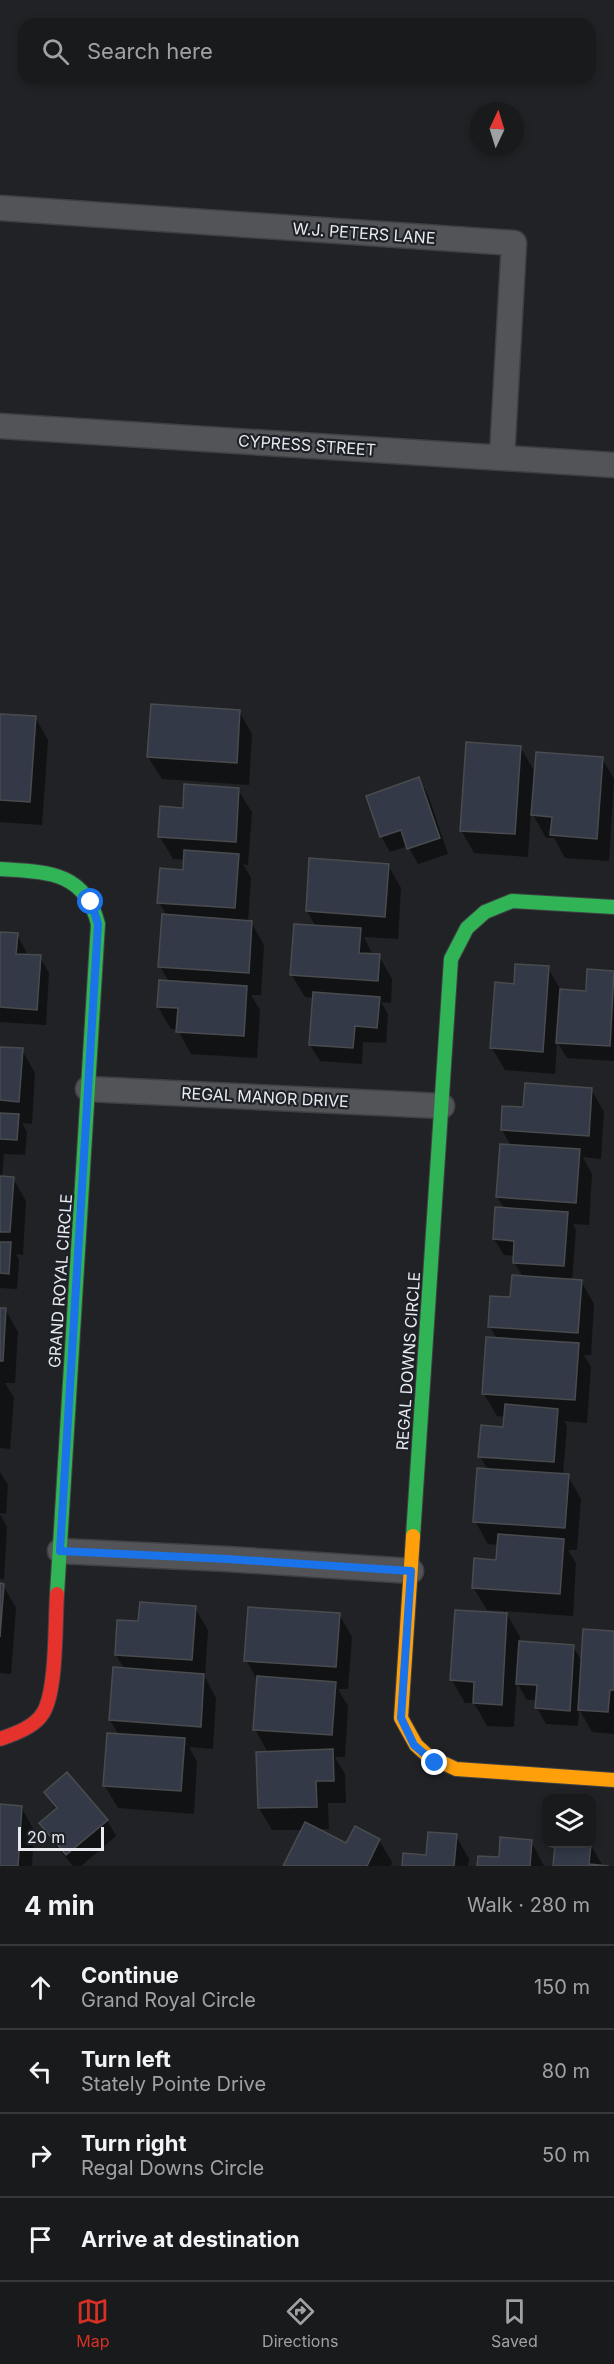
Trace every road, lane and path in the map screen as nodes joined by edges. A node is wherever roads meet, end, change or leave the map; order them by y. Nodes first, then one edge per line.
1 (0, 208) edge
2 (0, 426) edge
3 (502, 457) junction
4 (614, 465) edge
5 (0, 869) edge
6 (614, 907) edge
7 (88, 1089) junction
8 (442, 1106) junction
9 (60, 1551) junction
10 (411, 1571) junction
11 (0, 1739) edge
12 (614, 1780) edge

1 - 3 street, W.J. PETERS LANE
2 - 3 street, CYPRESS STREET
3 - 4 street, CYPRESS STREET
5 - 7 street, GRAND ROYAL CIRCLE
6 - 8 street, REGAL DOWNS CIRCLE
7 - 8 street, REGAL MANOR DRIVE
7 - 9 street, GRAND ROYAL CIRCLE
8 - 10 street, REGAL DOWNS CIRCLE
9 - 10 street
9 - 11 street, GRAND ROYAL CIRCLE
10 - 12 street, REGAL DOWNS CIRCLE

